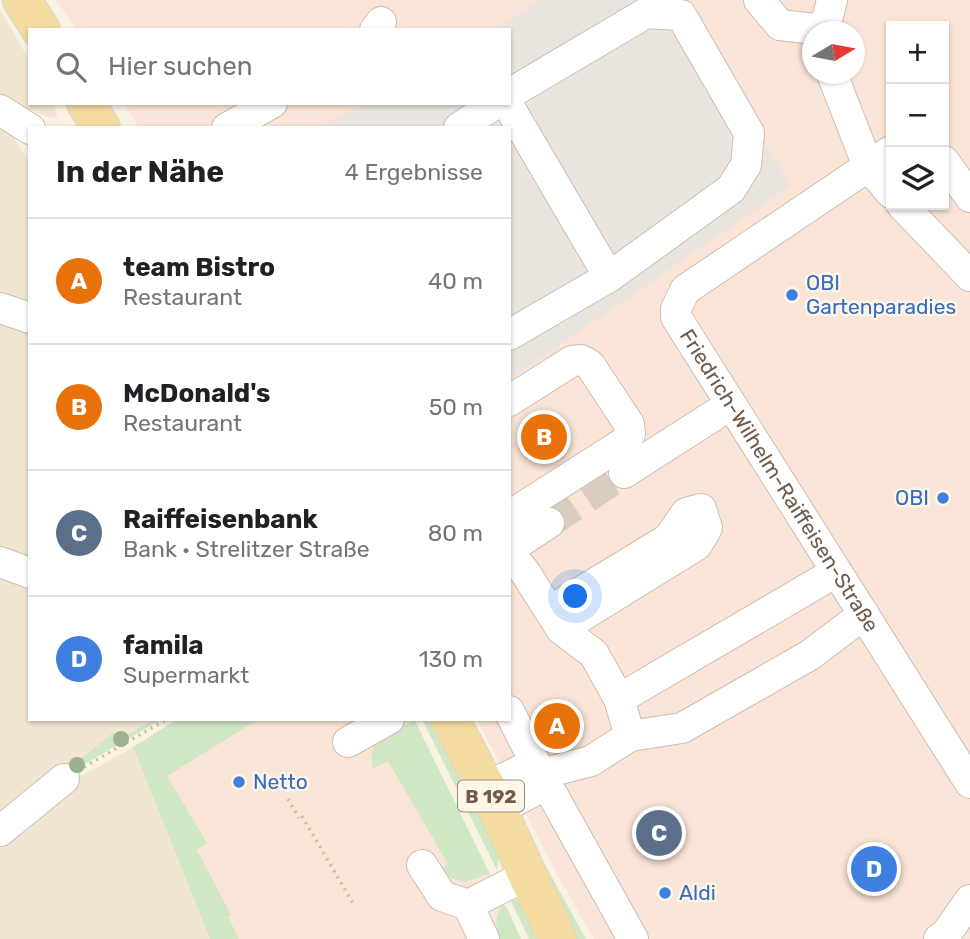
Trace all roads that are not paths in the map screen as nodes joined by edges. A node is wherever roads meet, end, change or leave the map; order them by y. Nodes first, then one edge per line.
1 (22, 0) edge
2 (759, 0) edge
3 (832, 0) edge
4 (827, 21) edge
5 (40, 28) edge
6 (802, 28) edge
7 (838, 84) edge
8 (511, 93) edge
9 (87, 105) edge
10 (493, 105) edge
11 (508, 105) edge
12 (0, 110) edge
13 (266, 114) edge
14 (100, 126) edge
15 (233, 126) edge
16 (462, 126) edge
17 (28, 128) edge
18 (880, 159) edge
19 (949, 168) edge
20 (886, 178) edge
21 (970, 197) edge
22 (907, 210) edge
23 (970, 276) edge
24 (609, 277) junction
25 (0, 308) edge
26 (28, 317) edge
27 (511, 334) edge
28 (511, 400) edge
29 (730, 405) junction
30 (624, 473) tunnel mouth
31 (511, 515) edge
32 (549, 523) tunnel mouth
33 (0, 562) edge
34 (513, 563) edge
35 (28, 572) edge
36 (836, 572) junction
37 (864, 614) junction
38 (556, 620) junction
39 (619, 699) junction
40 (511, 715) edge
41 (385, 721) edge
42 (451, 721) edge
43 (630, 736) junction
44 (348, 742) dead end
45 (541, 774) junction
46 (64, 779) road end
47 (970, 783) edge
48 (502, 793) junction
49 (2, 826) edge
50 (422, 865) dead end
51 (527, 875) junction
52 (970, 900) edge
53 (468, 905) junction
54 (484, 939) edge
55 (557, 939) edge
56 (633, 939) edge
57 (939, 939) edge

1 - 5 main road
2 - 6 street
3 - 4 street
7 - 18 street
8 - 24 street
9 - 14 main road
10 - 16 street
11 - 24 street
12 - 17 street
13 - 15 street
18 - 20 street
18 - 29 street, Friedrich-Wilhelm-Raiffeisen-Straße
19 - 21 street
22 - 23 street
24 - 27 street
25 - 26 street
28 - 31 street
29 - 30 street
29 - 36 street, Friedrich-Wilhelm-Raiffeisen-Straße
32 - 34 street
33 - 35 street
34 - 38 street
36 - 37 street, Friedrich-Wilhelm-Raiffeisen-Straße
36 - 39 street
37 - 43 street
37 - 47 street, Friedrich-Wilhelm-Raiffeisen-Straße
38 - 38 street
38 - 39 street
39 - 43 street
40 - 45 street
41 - 44 street
42 - 48 main road, B 192
43 - 45 street
45 - 48 street
45 - 56 street
46 - 49 street
48 - 51 main road, B 192
50 - 53 street
51 - 53 street
51 - 55 main road, B 192
52 - 57 street
53 - 54 street

